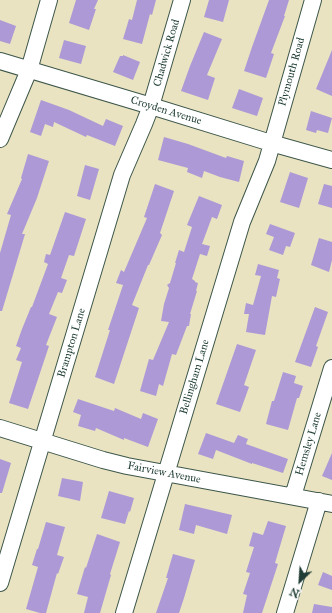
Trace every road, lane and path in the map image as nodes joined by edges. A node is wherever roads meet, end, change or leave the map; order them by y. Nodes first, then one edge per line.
1 (49, 0) edge
2 (182, 0) edge
3 (313, 0) edge
4 (0, 62) edge
5 (29, 70) junction
6 (151, 106) junction
7 (0, 139) edge
8 (272, 144) junction
9 (332, 160) edge
10 (332, 368) edge
11 (0, 428) edge
12 (42, 441) junction
13 (166, 474) junction
14 (294, 496) junction
15 (325, 503) edge
16 (0, 583) edge
17 (124, 613) edge
18 (285, 613) edge

1 - 5 street
2 - 6 street, Chadwick Road
3 - 8 street, Plymouth Road
4 - 5 street, Croyden Avenue
5 - 6 street, Croyden Avenue
5 - 7 street
6 - 8 street, Croyden Avenue
6 - 12 street, Brampton Lane
8 - 9 street, Croyden Avenue
8 - 13 street, Bellingham Lane
10 - 14 street, Hemsley Lane
11 - 12 street, Fairview Avenue
12 - 13 street, Fairview Avenue
12 - 16 street, Brampton Lane
13 - 14 street, Fairview Avenue
13 - 17 street, Bellingham Lane
14 - 15 street, Fairview Avenue
15 - 18 street

